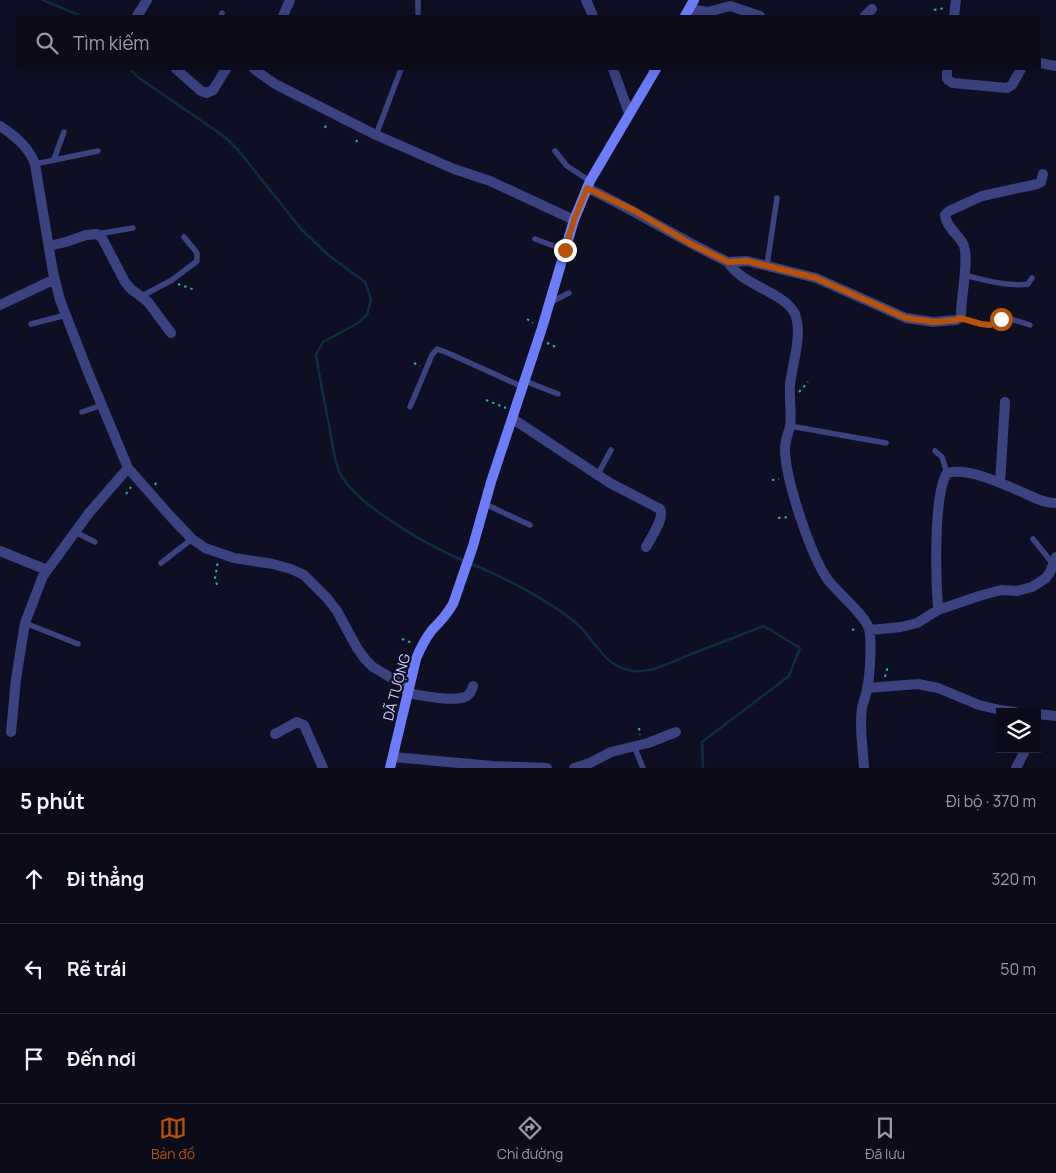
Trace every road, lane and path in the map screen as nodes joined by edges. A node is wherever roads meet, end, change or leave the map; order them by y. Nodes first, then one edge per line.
1 (147, 0) edge
2 (290, 0) edge
3 (418, 0) edge
4 (586, 0) edge
5 (956, 0) edge
6 (690, 8) edge
7 (138, 15) edge
8 (283, 15) edge
9 (418, 15) edge
10 (593, 15) edge
11 (757, 15) edge
12 (954, 15) edge
13 (1041, 63) edge
14 (1056, 66) edge
15 (177, 70) edge
16 (225, 70) edge
17 (258, 70) edge
18 (401, 70) edge
19 (613, 70) edge
20 (655, 70) edge
21 (946, 70) edge
22 (1021, 70) edge
23 (630, 113) junction
24 (0, 126) edge
25 (64, 132) dead end
26 (376, 135) junction
27 (98, 151) dead end
28 (555, 151) dead end
29 (54, 159) junction
30 (35, 164) junction
31 (1043, 174) dead end
32 (589, 185) junction
33 (777, 198) dead end
34 (574, 220) junction
35 (134, 228) dead end
36 (97, 234) junction
37 (184, 237) dead end
38 (536, 239) dead end
39 (49, 246) junction
40 (565, 250) junction
41 (728, 262) junction
42 (767, 265) junction
43 (964, 276) junction
44 (1032, 278) dead end
45 (55, 279) junction
46 (172, 280) junction
47 (195, 290) dead end
48 (569, 293) dead end
49 (142, 296) junction
50 (549, 303) junction
51 (0, 305) edge
52 (66, 315) junction
53 (960, 318) junction
54 (31, 324) dead end
55 (1030, 325) dead end
56 (171, 333) dead end
57 (538, 339) junction
58 (558, 348) dead end
59 (524, 384) junction
60 (558, 394) dead end
61 (486, 400) dead end
62 (1006, 402) dead end
63 (102, 405) junction
64 (410, 407) dead end
65 (82, 412) dead end
66 (514, 415) junction
67 (790, 426) junction
68 (886, 443) dead end
69 (611, 450) dead end
70 (935, 451) dead end
71 (128, 468) junction
72 (947, 473) junction
73 (598, 474) junction
74 (1000, 483) junction
75 (1056, 503) edge
76 (485, 504) junction
77 (530, 525) dead end
78 (75, 532) junction
79 (192, 539) junction
80 (1033, 539) dead end
81 (95, 542) dead end
82 (646, 547) dead end
83 (0, 551) edge
84 (219, 554) junction
85 (1055, 561) edge
86 (162, 563) dead end
87 (47, 570) junction
88 (217, 585) dead end
89 (938, 610) junction
90 (25, 623) junction
91 (870, 630) junction
92 (78, 644) dead end
93 (473, 686) dead end
94 (867, 688) junction
95 (408, 690) junction
96 (996, 709) edge
97 (1041, 715) edge
98 (1056, 716) edge
99 (11, 732) dead end
100 (676, 732) dead end
101 (276, 734) dead end
102 (634, 746) junction
103 (1024, 753) edge
104 (392, 757) junction
105 (494, 767) edge
106 (323, 768) edge
107 (390, 768) edge
108 (546, 768) edge
109 (574, 768) edge
110 (642, 768) edge
111 (864, 768) edge
112 (1016, 768) edge

1 - 7 street
2 - 8 street
3 - 9 lane
4 - 10 street
5 - 12 street
6 - 11 street
13 - 14 street
15 - 16 street
17 - 26 street
18 - 26 lane
19 - 23 street
20 - 23 street, DÃ TƯỢNG
21 - 22 street
23 - 32 street, DÃ TƯỢNG
24 - 30 street
25 - 29 lane
26 - 34 street
27 - 29 lane
28 - 32 lane
29 - 30 lane
30 - 39 street
31 - 43 street
32 - 34 street, DÃ TƯỢNG
32 - 41 street
33 - 42 lane
34 - 40 street, DÃ TƯỢNG
35 - 36 lane
36 - 39 street
36 - 49 street
37 - 46 lane
38 - 40 lane
39 - 45 street
40 - 50 street, DÃ TƯỢNG
41 - 42 street
41 - 67 street
42 - 53 street
43 - 44 lane
43 - 53 street
45 - 51 street
45 - 52 street
46 - 47 path
46 - 49 lane
48 - 50 lane
49 - 56 street
50 - 57 street, DÃ TƯỢNG
52 - 54 lane
52 - 63 street
53 - 55 lane
57 - 58 path
57 - 59 street, DÃ TƯỢNG
59 - 60 lane
59 - 64 lane
59 - 66 street, DÃ TƯỢNG
61 - 66 path
62 - 74 street
63 - 65 lane
63 - 71 street
66 - 73 street
66 - 76 street, DÃ TƯỢNG
67 - 68 lane
67 - 91 street
69 - 73 lane
70 - 72 lane
71 - 78 street
71 - 79 street
72 - 74 street
72 - 89 street
73 - 82 street
74 - 75 street
76 - 77 lane
76 - 95 street, DÃ TƯỢNG
78 - 81 lane
78 - 87 street
79 - 84 street
79 - 86 lane
80 - 85 lane
83 - 87 street
84 - 88 path
84 - 95 street
85 - 89 street
87 - 90 street
89 - 91 street
90 - 92 lane
90 - 99 street
91 - 94 street
93 - 95 street
94 - 96 street
94 - 111 street
95 - 104 street, DÃ TƯỢNG
97 - 98 street
100 - 102 street
101 - 106 street
102 - 109 street
102 - 110 lane
103 - 112 street
104 - 105 street
104 - 107 street, DÃ TƯỢNG
105 - 108 street

